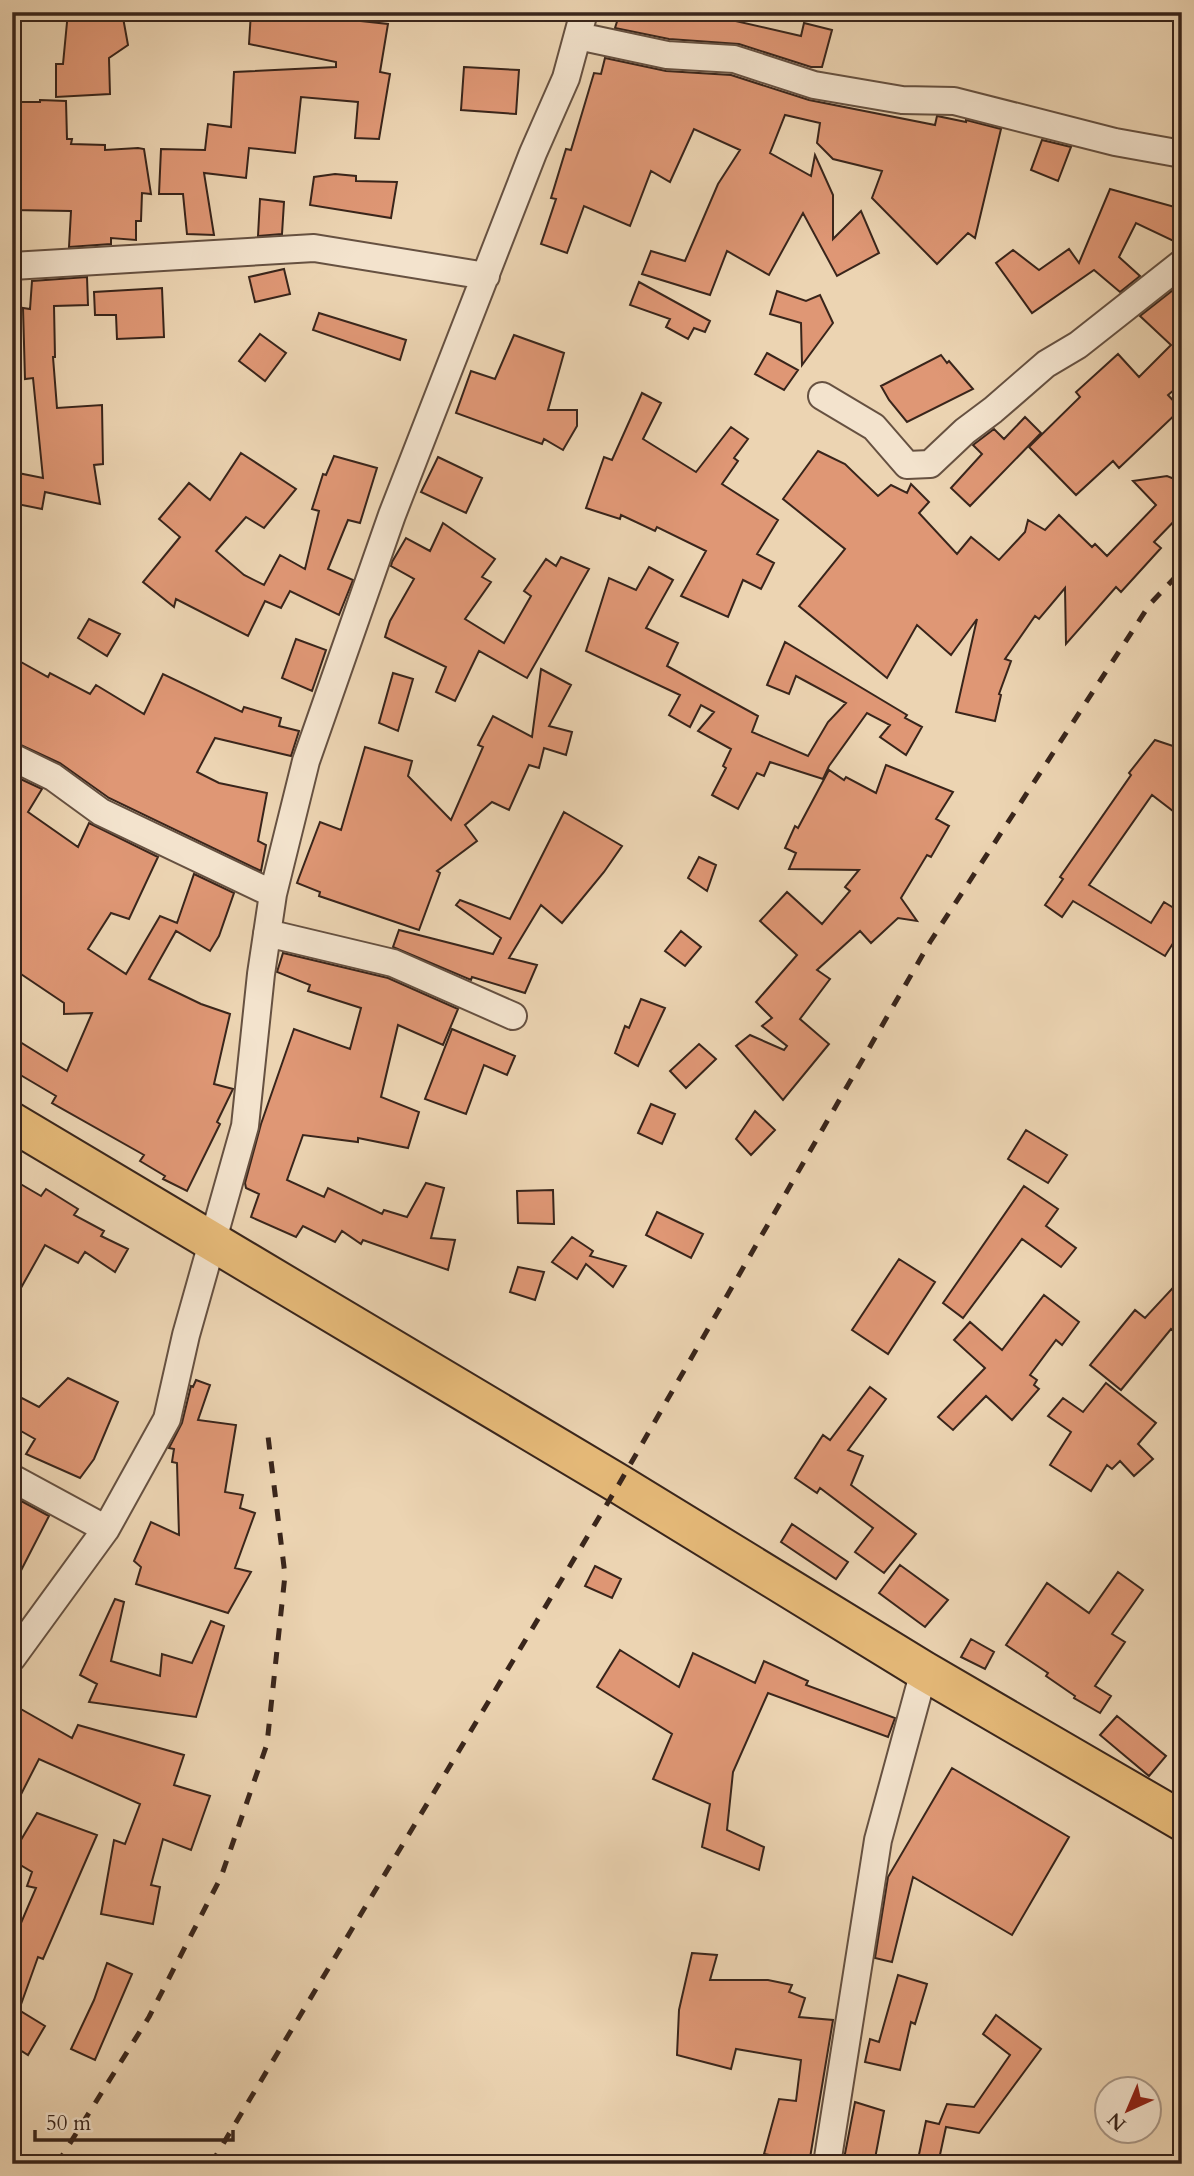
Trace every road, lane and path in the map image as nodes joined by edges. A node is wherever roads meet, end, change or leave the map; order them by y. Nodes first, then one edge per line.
1 (581, 24) edge
2 (1182, 154) edge
3 (1182, 264) edge
4 (12, 266) edge
5 (486, 276) junction
6 (822, 396) dead end
7 (12, 757) edge
8 (273, 894) junction
9 (267, 933) junction
10 (513, 1016) dead end
11 (12, 1122) edge
12 (214, 1241) junction
13 (12, 1478) edge
14 (106, 1529) junction
15 (12, 1658) edge
16 (924, 1671) junction
17 (1182, 1821) edge
18 (827, 2164) edge

1 - 2 street
1 - 5 street
3 - 6 street
4 - 5 street
5 - 8 street
7 - 8 street
8 - 9 street
9 - 10 street
9 - 12 street
11 - 12 highway
12 - 14 street
12 - 16 highway
13 - 14 street
14 - 15 street
16 - 17 highway
16 - 18 street

